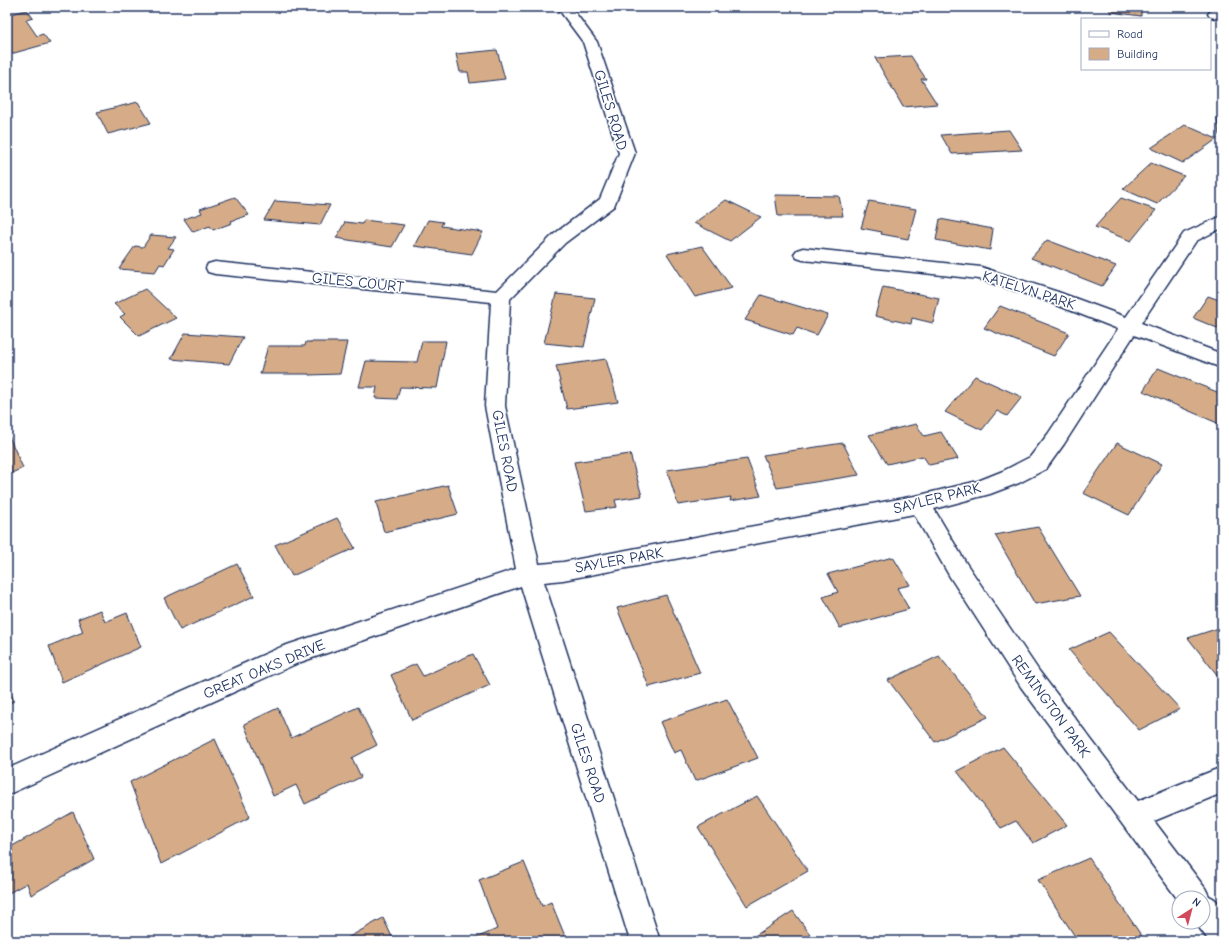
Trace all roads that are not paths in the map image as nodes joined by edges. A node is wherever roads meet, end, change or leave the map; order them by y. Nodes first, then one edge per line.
1 (564, 7) edge
2 (1222, 221) edge
3 (803, 254) dead end
4 (215, 268) dead end
5 (501, 297) junction
6 (1130, 325) junction
7 (1222, 361) edge
8 (920, 504) junction
9 (528, 574) junction
10 (1222, 780) edge
11 (7, 782) edge
12 (1133, 816) junction
13 (1189, 890) edge
14 (1211, 919) edge
15 (1222, 933) edge
16 (645, 941) edge

1 - 5 street, GILES ROAD
2 - 6 street, SAYLER PARK
3 - 6 street, KATELYN PARK
4 - 5 street, GILES COURT
5 - 9 street, GILES ROAD
6 - 7 street, KATELYN PARK
6 - 8 street, SAYLER PARK
8 - 9 street, SAYLER PARK
8 - 12 street, REMINGTON PARK
9 - 11 street, GREAT OAKS DRIVE
9 - 16 street, GILES ROAD
10 - 12 street
12 - 13 street, REMINGTON PARK
14 - 15 street

